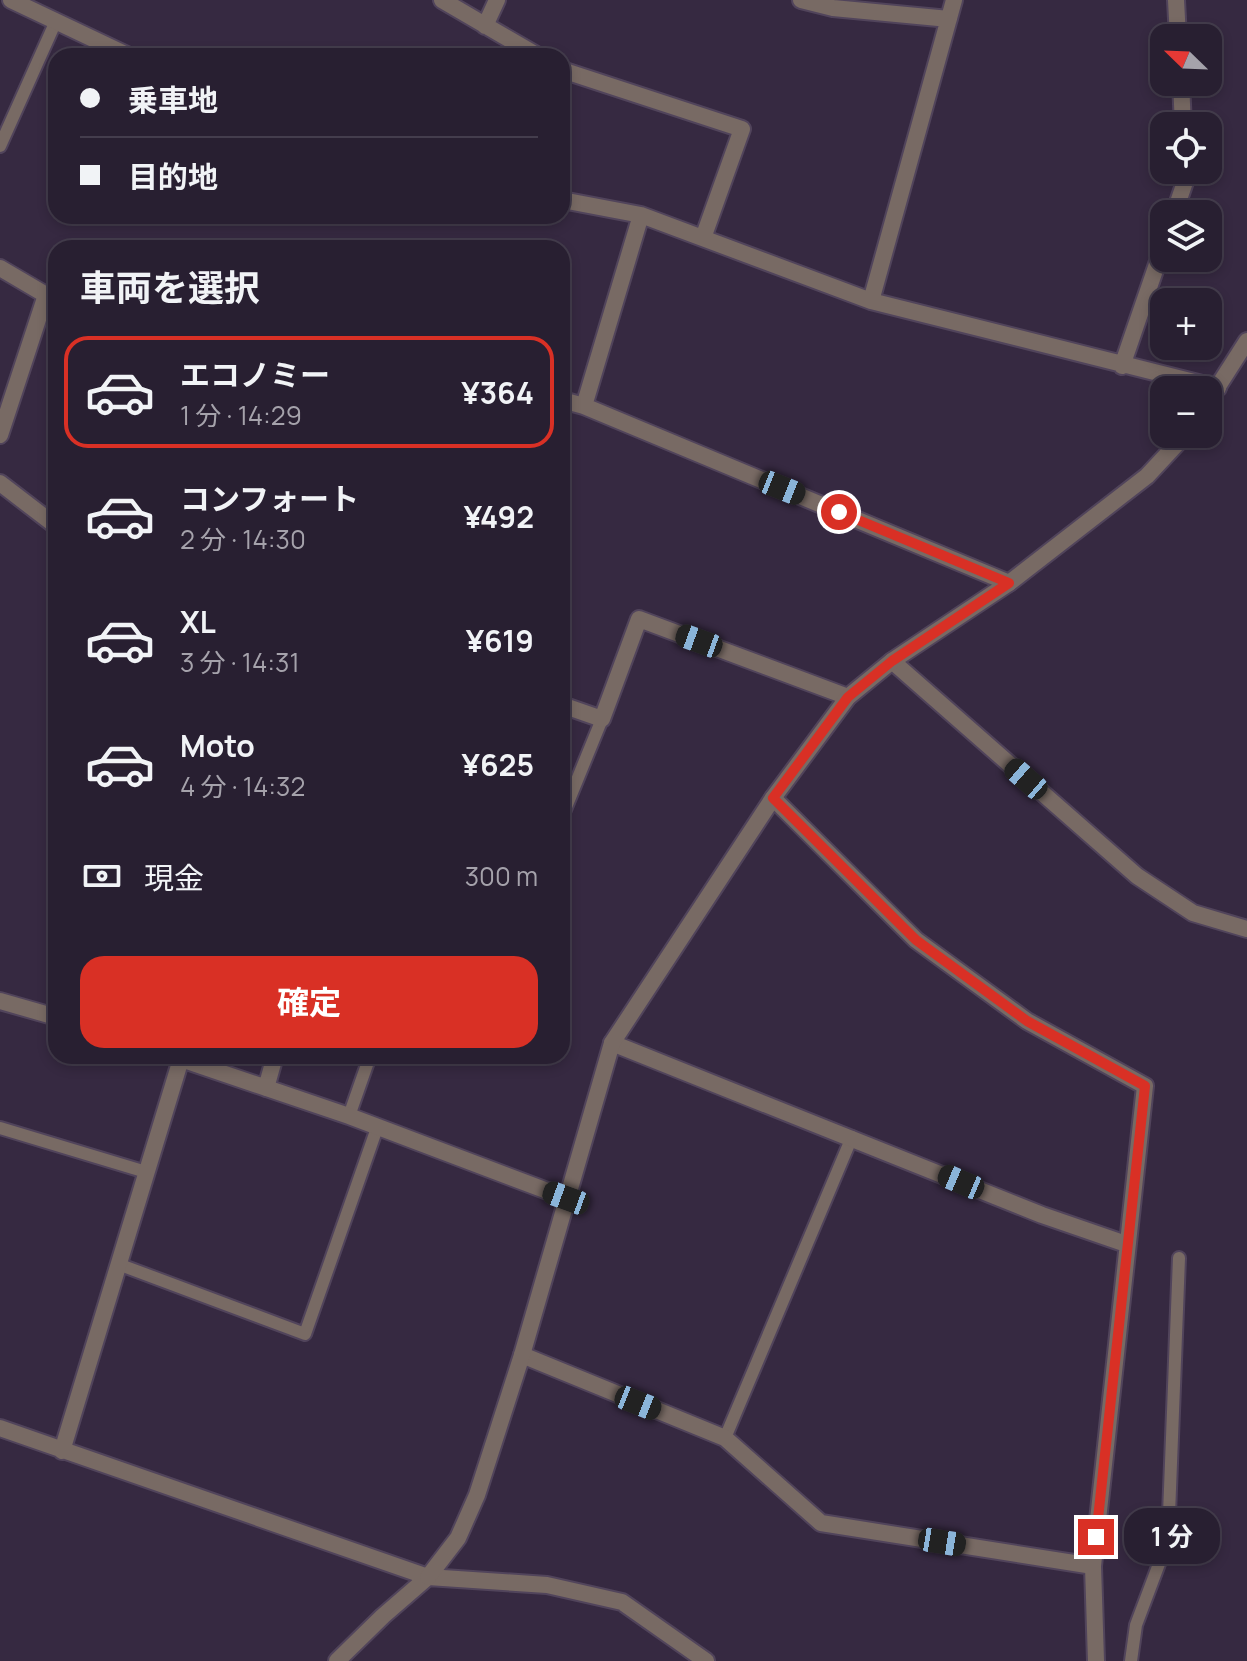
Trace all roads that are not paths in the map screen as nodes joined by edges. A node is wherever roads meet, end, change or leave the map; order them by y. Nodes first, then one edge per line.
1 (11, 0) edge
2 (442, 0) edge
3 (497, 0) edge
4 (801, 0) edge
5 (954, 0) edge
6 (1176, 0) edge
7 (949, 19) junction
8 (56, 21) junction
9 (1177, 24) edge
10 (485, 26) junction
11 (112, 48) edge
12 (524, 48) edge
13 (570, 74) edge
14 (0, 146) edge
15 (570, 202) edge
16 (641, 215) junction
17 (703, 238) junction
18 (0, 268) edge
19 (1154, 272) edge
20 (871, 301) junction
21 (1247, 341) edge
22 (1122, 366) junction
23 (1153, 376) edge
24 (1222, 381) edge
25 (570, 402) edge
26 (584, 406) junction
27 (0, 435) edge
28 (1173, 448) edge
29 (0, 483) edge
30 (48, 520) edge
31 (1009, 583) junction
32 (892, 661) junction
33 (848, 697) junction
34 (570, 708) edge
35 (602, 719) junction
36 (570, 797) edge
37 (773, 798) junction
38 (1247, 929) edge
39 (0, 1001) edge
40 (48, 1015) edge
41 (612, 1043) junction
42 (174, 1064) edge
43 (194, 1064) edge
44 (273, 1064) edge
45 (367, 1064) edge
46 (266, 1088) junction
47 (349, 1116) junction
48 (0, 1128) edge
49 (377, 1128) junction
50 (852, 1137) junction
51 (146, 1172) junction
52 (566, 1198) junction
53 (1126, 1244) junction
54 (1179, 1258) dead end
55 (118, 1264) junction
56 (522, 1355) junction
57 (0, 1428) edge
58 (725, 1438) junction
59 (62, 1451) junction
60 (1093, 1566) junction
61 (428, 1577) junction
62 (337, 1661) edge
63 (706, 1661) edge
64 (1096, 1661) edge
65 (1131, 1661) edge

1 - 8 street
2 - 10 street
3 - 10 street
4 - 7 street
5 - 7 street
6 - 9 street
7 - 20 street
8 - 11 street
8 - 14 lane
10 - 12 street
13 - 17 street
15 - 16 street
16 - 17 street
16 - 26 street
17 - 20 street
18 - 27 street
19 - 22 street
20 - 22 street
21 - 24 street
22 - 23 street
25 - 26 street
26 - 31 street
28 - 31 street
29 - 30 street
31 - 32 street
32 - 33 street
32 - 38 street
33 - 35 street
33 - 37 street
34 - 35 street
35 - 36 lane
37 - 41 street
37 - 53 street
39 - 40 street
41 - 50 street
41 - 52 street
42 - 51 street
43 - 46 street
44 - 46 street
45 - 47 lane
46 - 47 street
47 - 49 street
48 - 51 lane
49 - 52 street
49 - 55 lane
50 - 53 street
50 - 58 lane
51 - 55 street
52 - 56 street
53 - 60 street
54 - 65 lane
55 - 59 street
56 - 58 street
56 - 61 street
57 - 59 street
58 - 60 street
59 - 61 street
60 - 64 street
61 - 62 street
61 - 63 street

